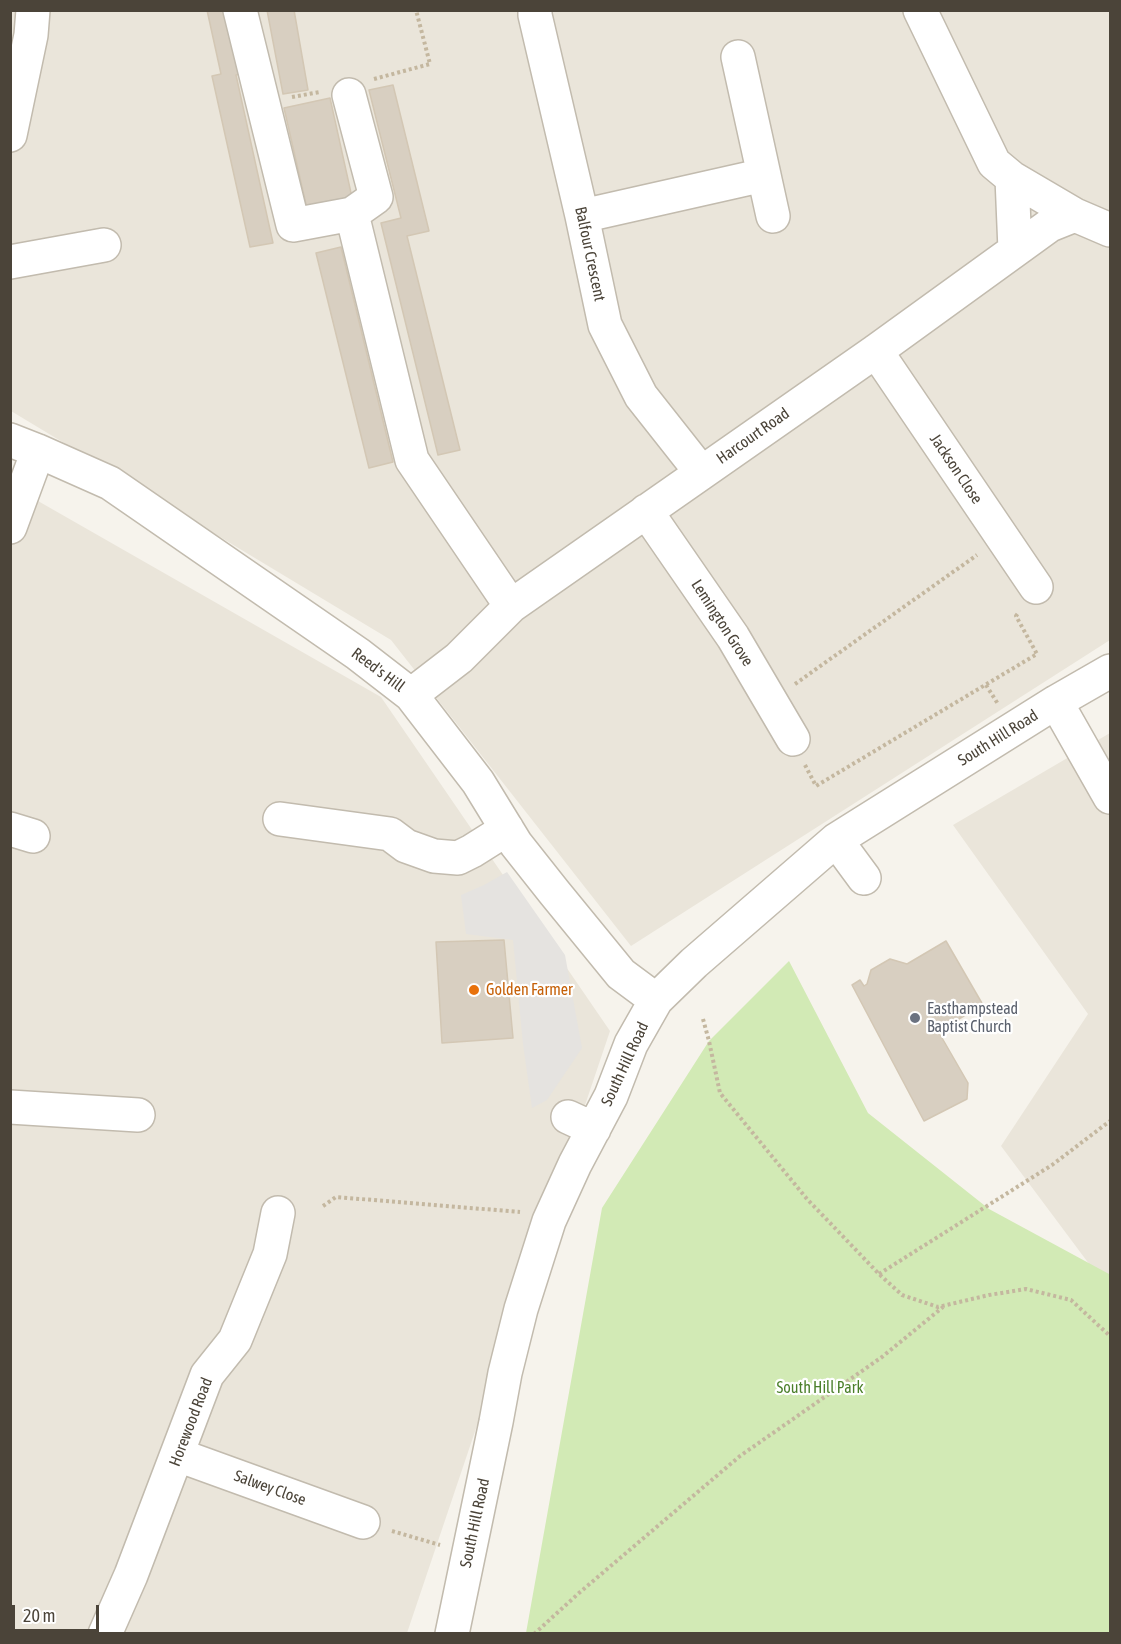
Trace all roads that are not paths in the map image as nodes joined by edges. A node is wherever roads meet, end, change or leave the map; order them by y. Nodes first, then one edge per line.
1 (33, 10) edge
2 (240, 10) edge
3 (535, 10) edge
4 (920, 10) edge
5 (738, 57) dead end
6 (348, 91) road end
7 (10, 135) edge
8 (764, 175) junction
9 (1011, 178) junction
10 (352, 214) junction
11 (1075, 214) junction
12 (582, 216) junction
13 (773, 216) dead end
14 (1110, 230) edge
15 (104, 245) dead end
16 (1015, 250) junction
17 (10, 262) edge
18 (876, 351) junction
19 (24, 446) edge
20 (701, 472) junction
21 (646, 511) junction
22 (10, 528) edge
23 (1036, 586) road end
24 (511, 606) junction
25 (1110, 671) edge
26 (411, 695) junction
27 (1056, 702) junction
28 (793, 739) road end
29 (1110, 797) edge
30 (280, 819) dead end
31 (507, 829) junction
32 (836, 840) junction
33 (864, 878) dead end
34 (656, 1000) junction
35 (10, 1107) edge
36 (138, 1115) dead end
37 (278, 1213) dead end
38 (178, 1455) junction
39 (363, 1522) road end
40 (105, 1634) edge
41 (452, 1634) edge

1 - 7 street
2 - 10 street
3 - 12 street, Balfour Crescent
4 - 9 street
5 - 8 street
6 - 10 street
8 - 12 street
8 - 13 street
9 - 11 street
9 - 16 street
10 - 24 street
11 - 14 street
11 - 16 street, Harcourt Road
12 - 20 street, Balfour Crescent
15 - 17 street
16 - 18 street, Harcourt Road
18 - 20 street, Harcourt Road
18 - 23 street, Jackson Close
19 - 22 street
19 - 26 street, Reed's Hill
20 - 21 street, Harcourt Road
21 - 24 street, Harcourt Road
21 - 28 street, Lemington Grove
24 - 26 street, Harcourt Road
25 - 27 street, South Hill Road
26 - 31 street, Reed's Hill
27 - 29 street
27 - 32 street, South Hill Road
30 - 31 street
31 - 34 street, Reed's Hill
32 - 33 street
32 - 34 street, South Hill Road
34 - 41 street, South Hill Road
35 - 36 street
37 - 38 street, Horewood Road
38 - 39 street, Salwey Close
38 - 40 street, Horewood Road

